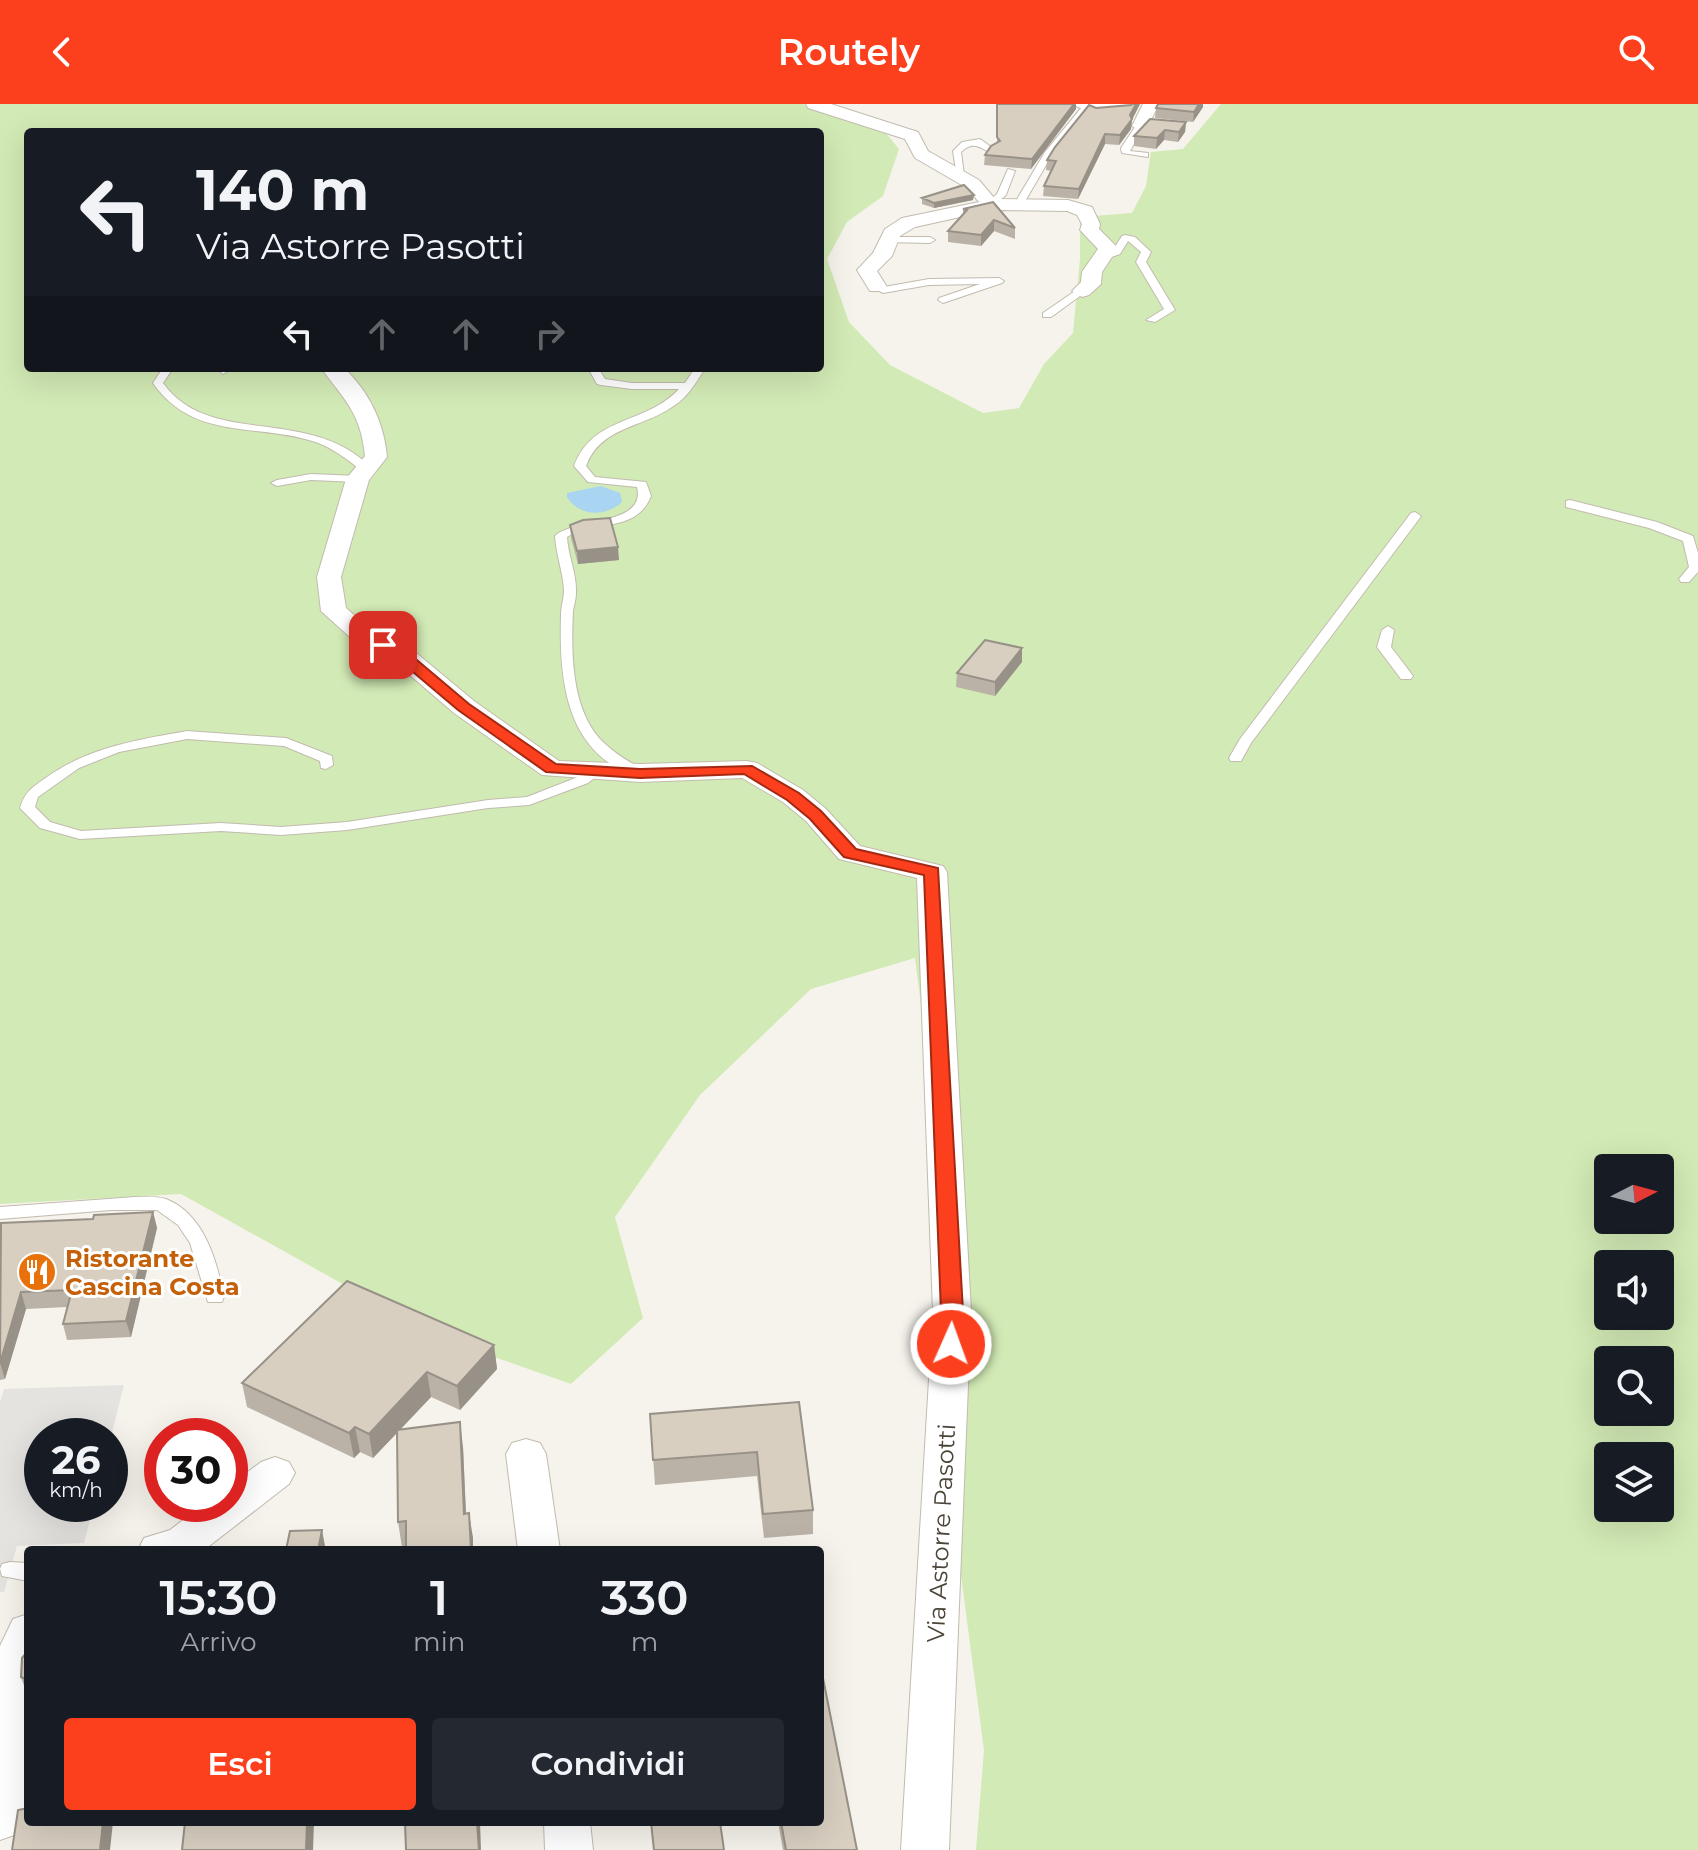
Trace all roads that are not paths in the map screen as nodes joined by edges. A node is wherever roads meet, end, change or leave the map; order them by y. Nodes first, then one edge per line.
1 (814, 104) edge
2 (1127, 104) edge
3 (1151, 104) edge
4 (1082, 106) edge
5 (914, 122) dead end
6 (1144, 125) joint
7 (893, 129) junction
8 (993, 151) edge
9 (1145, 155) edge
10 (1011, 171) edge
11 (960, 175) junction
12 (1021, 201) dead end
13 (990, 204) junction
14 (888, 240) junction
15 (930, 240) dead end
16 (1103, 257) junction
17 (877, 287) joint
18 (1082, 291) joint
19 (943, 300) dead end
20 (1047, 315) dead end
21 (1151, 320) dead end
22 (165, 372) edge
23 (337, 372) edge
24 (595, 372) edge
25 (698, 372) edge
26 (689, 386) junction
27 (362, 474) junction
28 (277, 483) dead end
29 (1570, 504) dead end
30 (1415, 516) dead end
31 (1685, 579) dead end
32 (1388, 630) dead end
33 (1406, 676) dead end
34 (1236, 758) dead end
35 (326, 765) dead end
36 (596, 771) junction
37 (640, 773) junction
38 (0, 1213) edge
39 (215, 1297) dead end
40 (526, 1454) dead end
41 (275, 1473) dead end
42 (172, 1546) edge
43 (538, 1546) edge
44 (24, 1640) edge
45 (0, 1819) edge
46 (567, 1826) edge
47 (569, 1850) edge
48 (925, 1850) edge

1 - 7 street
2 - 4 street
3 - 6 street
4 - 12 lane
5 - 7 street
6 - 9 lane
7 - 11 street
8 - 11 lane
10 - 13 lane
11 - 13 street
13 - 14 street
13 - 16 street
14 - 15 lane
14 - 17 street
16 - 18 street
16 - 21 lane
17 - 19 lane
18 - 20 lane
22 - 27 lane
23 - 27 street, Via Astorre Pasotti
24 - 26 lane
25 - 26 lane
26 - 37 lane
27 - 28 lane
27 - 36 street, Via Astorre Pasotti
29 - 31 lane
30 - 34 lane
32 - 33 lane
35 - 36 lane
36 - 37 street, Via Astorre Pasotti
37 - 48 street, Via Astorre Pasotti
38 - 39 lane
40 - 43 street
41 - 42 street
44 - 45 street
46 - 47 street

